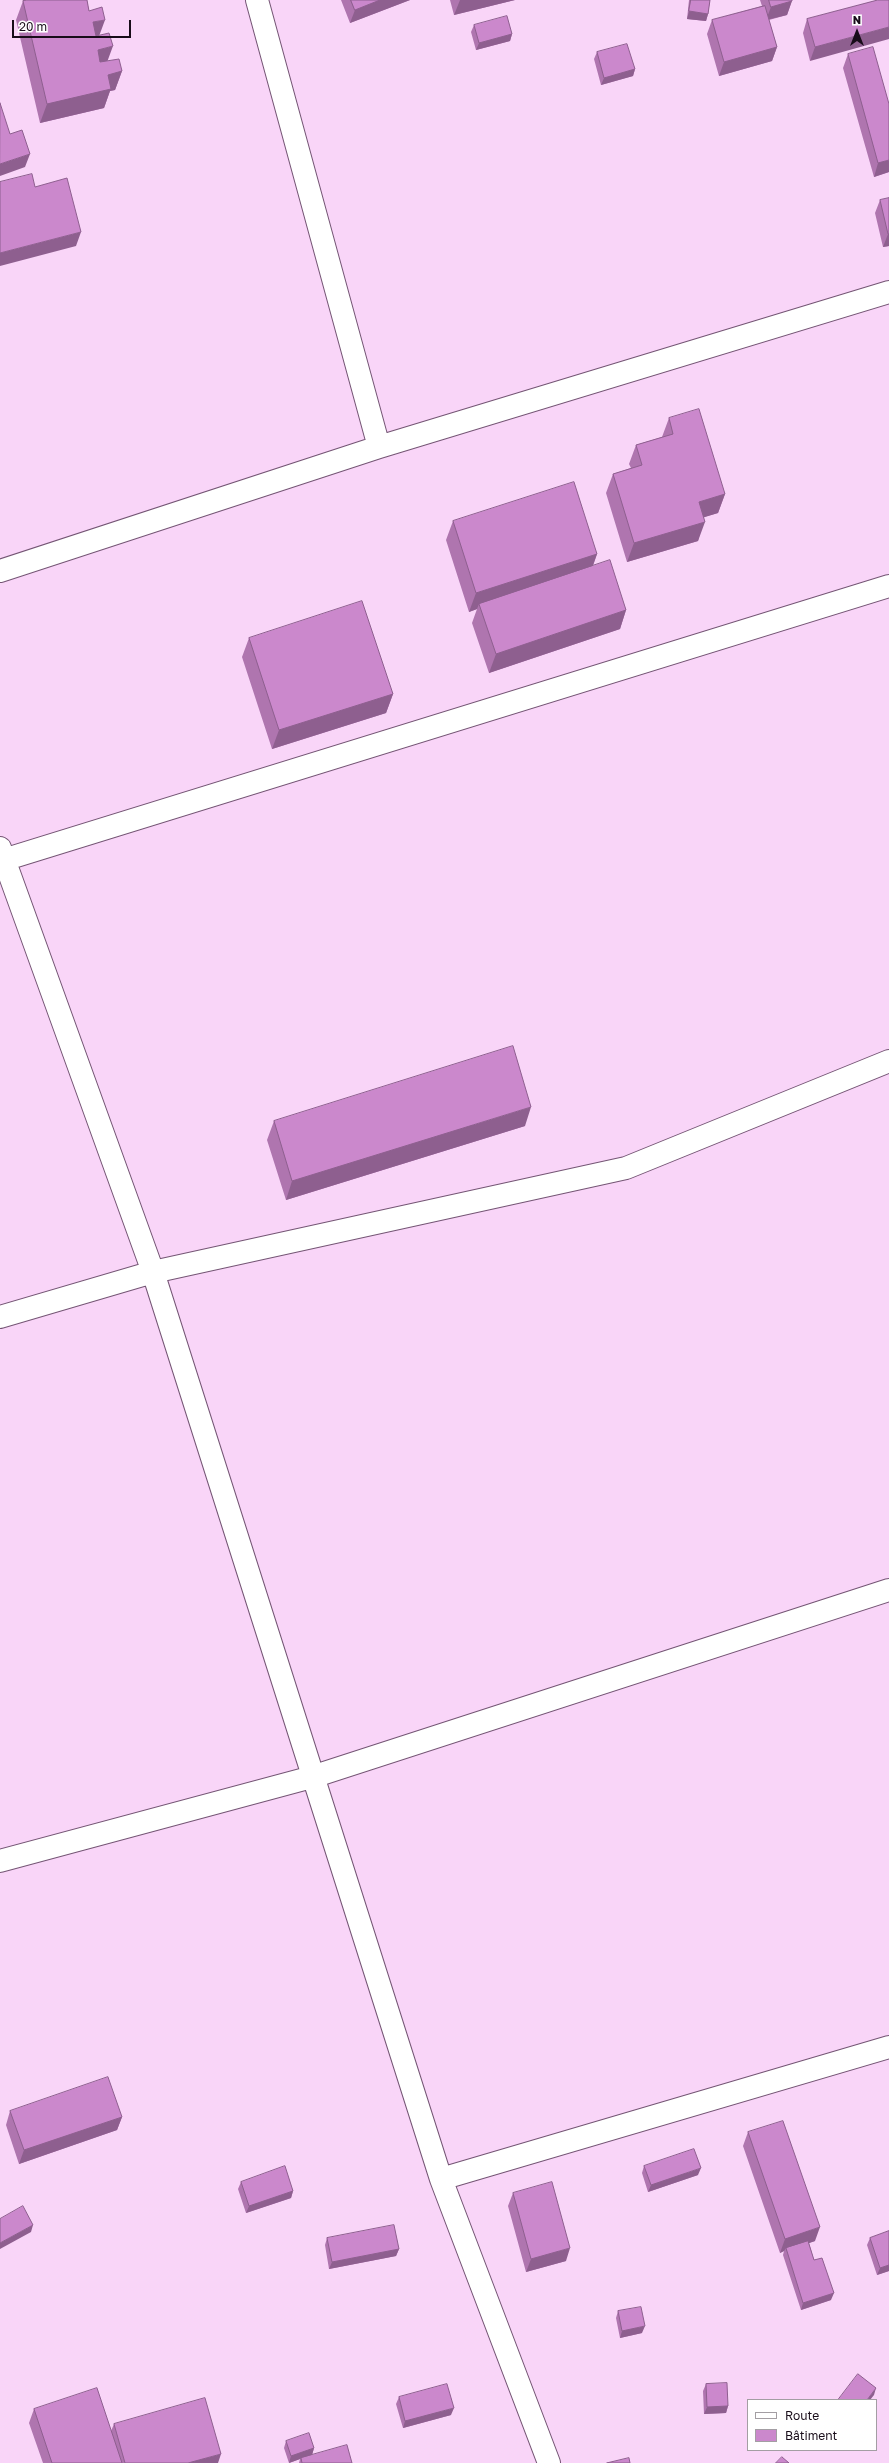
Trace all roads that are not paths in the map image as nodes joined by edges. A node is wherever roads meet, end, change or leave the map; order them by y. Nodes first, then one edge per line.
1 (257, 0) edge
2 (889, 292) edge
3 (379, 447) junction
4 (0, 571) edge
5 (889, 586) edge
6 (1, 856) edge
7 (889, 1061) edge
8 (153, 1272) junction
9 (0, 1317) edge
10 (889, 1590) edge
11 (312, 1777) junction
12 (0, 1861) edge
13 (889, 2047) edge
14 (441, 2179) junction
15 (549, 2463) edge

1 - 3 street
2 - 3 street
3 - 4 street
5 - 6 street
6 - 8 street
7 - 8 street
8 - 9 street
8 - 11 street
10 - 11 street
11 - 12 street
11 - 14 street
13 - 14 street
14 - 15 street

